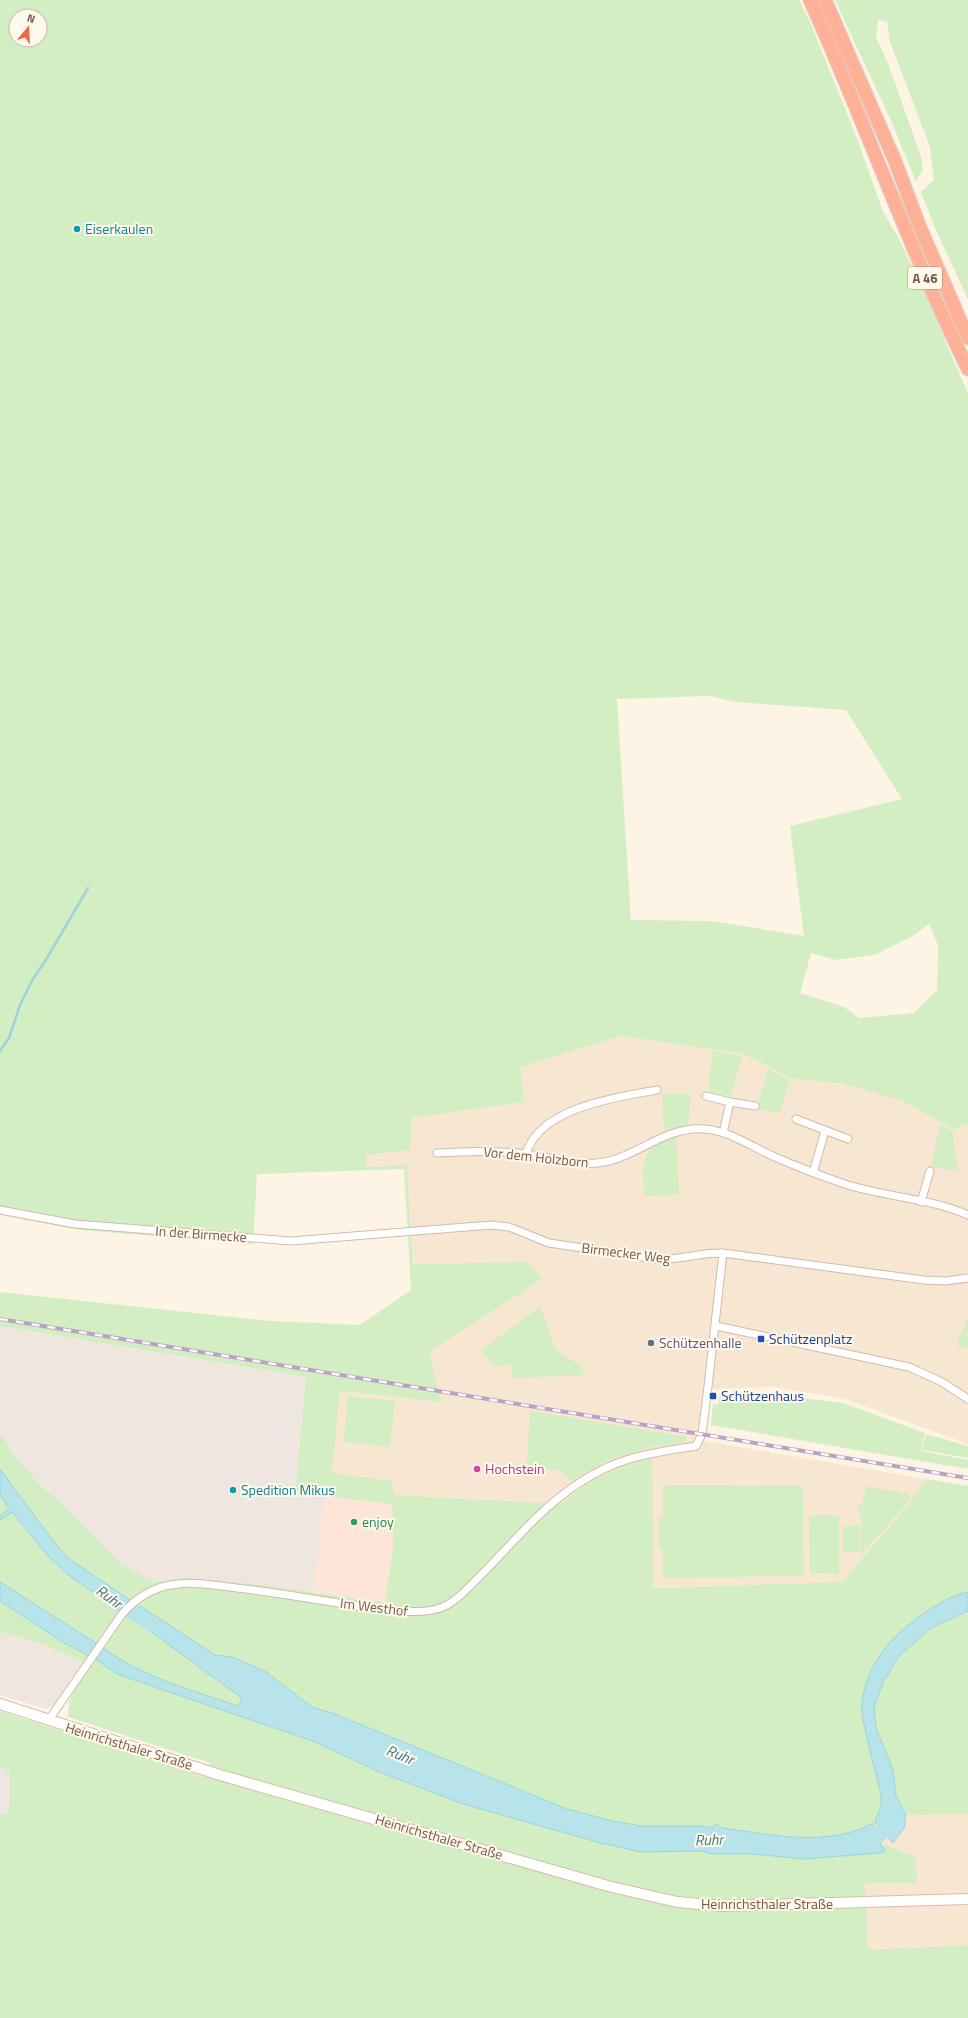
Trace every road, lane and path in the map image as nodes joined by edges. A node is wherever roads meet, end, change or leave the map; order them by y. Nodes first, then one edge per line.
1 (810, 0) edge
2 (825, 0) edge
3 (968, 338) edge
4 (968, 369) edge
5 (657, 1090) dead end
6 (706, 1096) dead end
7 (730, 1102) junction
8 (755, 1106) dead end
9 (796, 1119) dead end
10 (825, 1131) junction
11 (723, 1133) junction
12 (848, 1139) dead end
13 (438, 1153) dead end
14 (526, 1154) junction
15 (930, 1171) dead end
16 (813, 1172) junction
17 (921, 1202) junction
18 (0, 1210) edge
19 (968, 1216) edge
20 (404, 1233) joint
21 (723, 1253) junction
22 (968, 1278) edge
23 (716, 1326) junction
24 (968, 1399) edge
25 (0, 1704) edge
26 (48, 1721) junction
27 (968, 1899) edge

1 - 4 highway, A 46
2 - 3 highway, A 46
5 - 14 street
6 - 7 street
7 - 8 street
7 - 11 street
9 - 10 street
10 - 12 street
10 - 16 street
11 - 14 street, Vor dem Holzborn
11 - 16 street, Vor dem Holzborn
13 - 14 street, Vor dem Holzborn
15 - 17 street
16 - 17 street, Vor dem Holzborn
17 - 19 street, Vor dem Holzborn
18 - 20 street, In der Birmecke
20 - 21 street, Birmecker Weg
21 - 22 street, Birmecker Weg
21 - 23 street
23 - 24 street
23 - 26 street, Im Westhof
25 - 26 main road, Heinrichsthaler Straße
26 - 27 main road, Heinrichsthaler Straße

